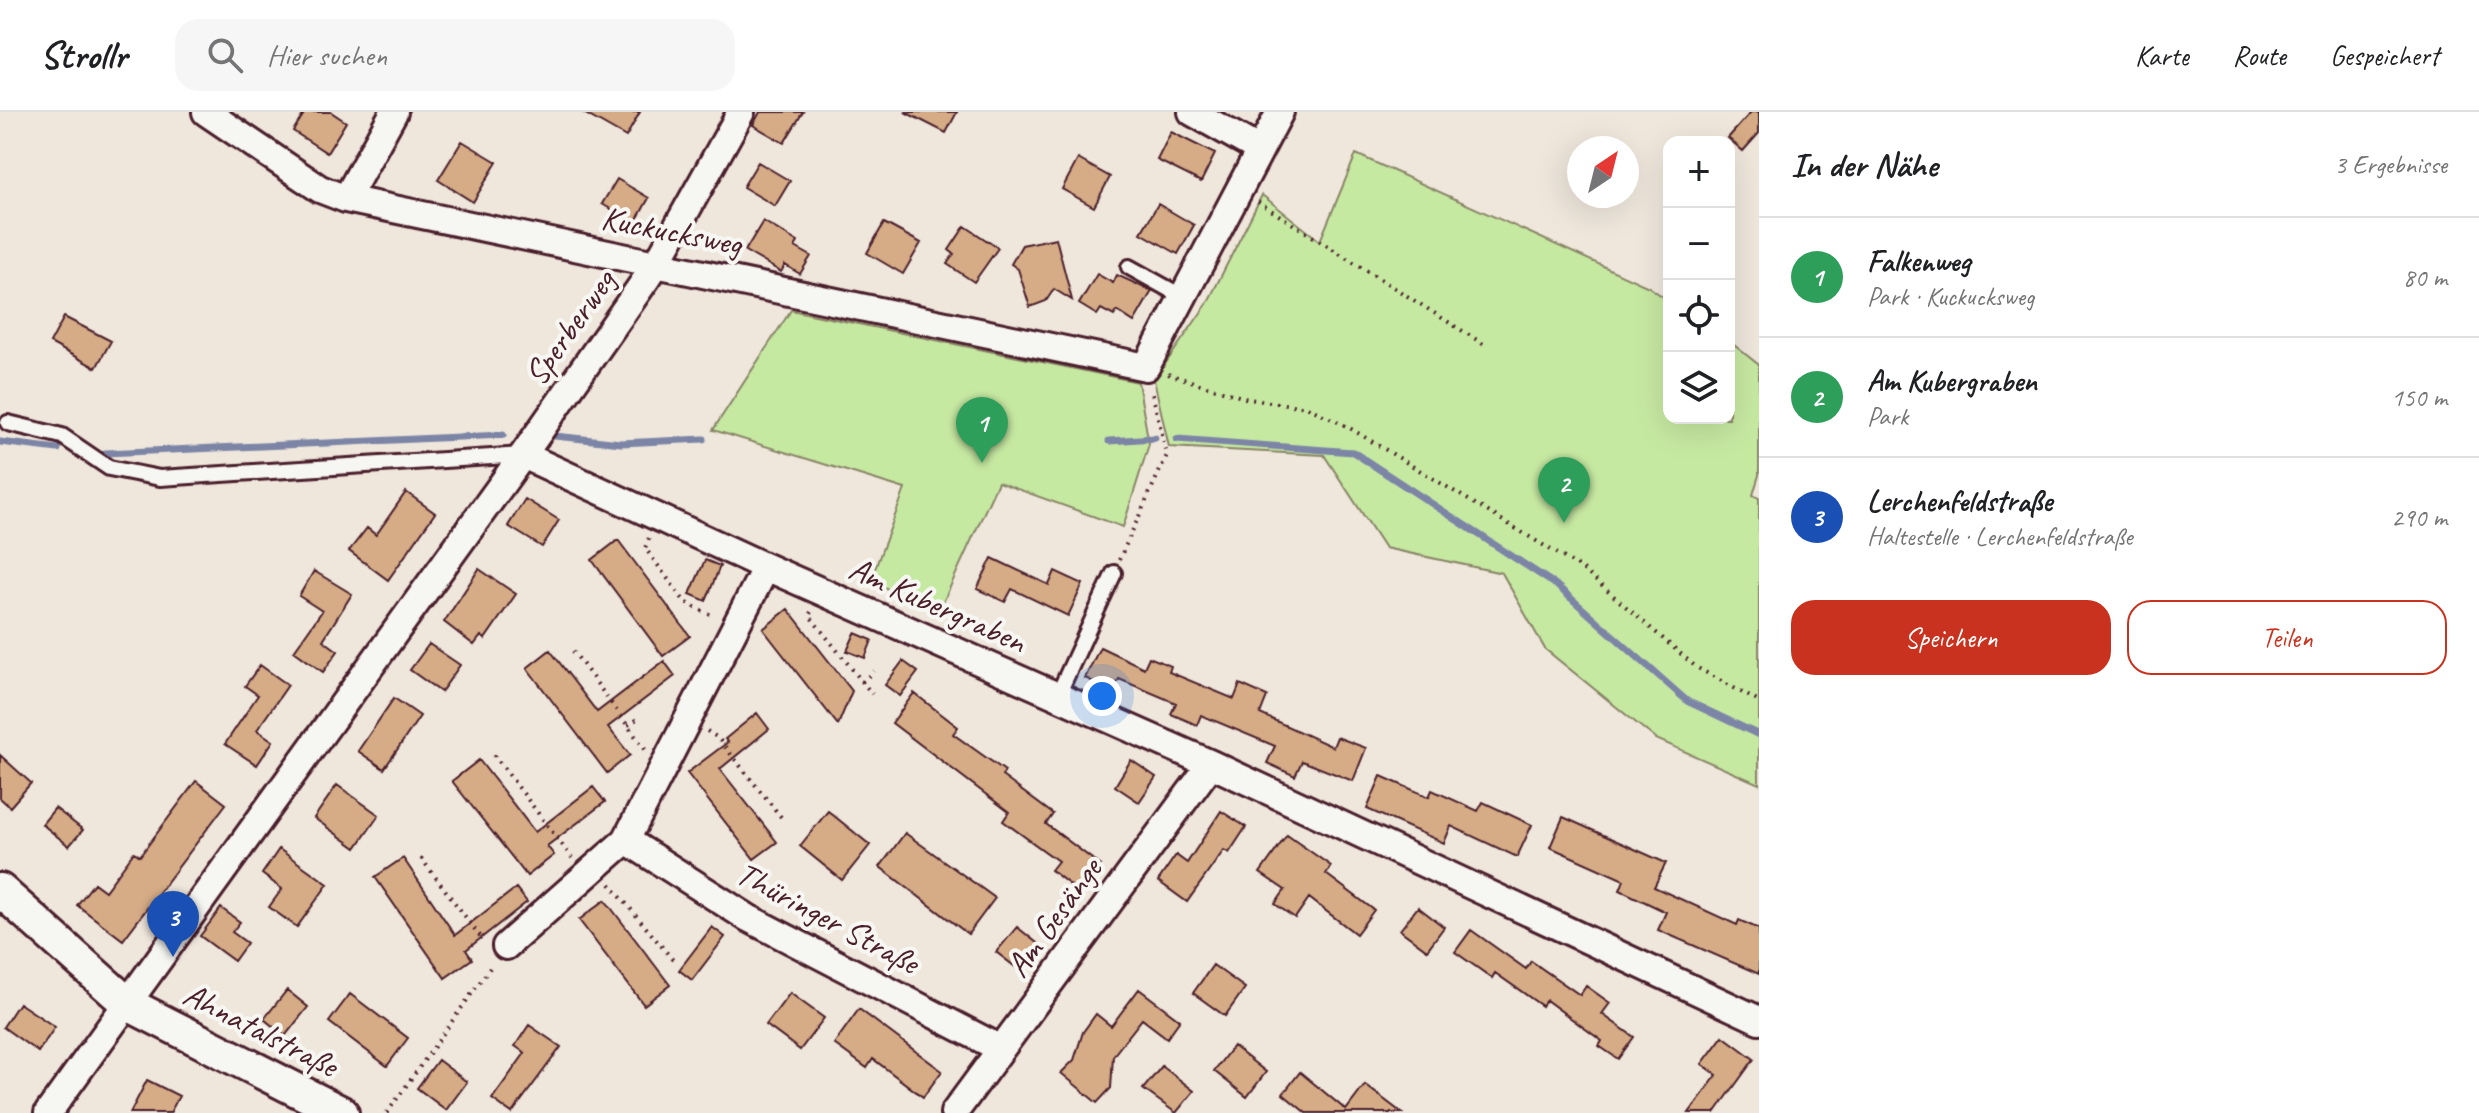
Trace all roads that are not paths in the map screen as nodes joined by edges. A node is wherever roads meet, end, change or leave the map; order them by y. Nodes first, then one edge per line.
1 (206, 112) edge
2 (394, 112) edge
3 (741, 112) edge
4 (1192, 112) edge
5 (1280, 112) edge
6 (1260, 150) junction
7 (346, 199) junction
8 (656, 265) junction
9 (1129, 267) dead end
10 (1183, 297) junction
11 (8, 423) dead end
12 (523, 455) junction
13 (766, 567) junction
14 (1114, 573) road end
15 (1057, 697) junction
16 (1211, 764) junction
17 (626, 840) junction
18 (0, 890) edge
19 (501, 952) road end
20 (128, 1004) junction
21 (1759, 1020) edge
22 (1001, 1049) junction
23 (48, 1113) edge
24 (342, 1113) edge
25 (954, 1113) edge

1 - 7 street, Kuckucksweg
2 - 7 street
3 - 8 street, Sperberweg
4 - 6 street
5 - 6 street
6 - 10 street
7 - 8 street, Kuckucksweg
8 - 10 street, Kuckucksweg
8 - 12 street, Sperberweg
9 - 10 lane
11 - 12 lane
12 - 13 street, Am Kubergraben
12 - 20 street, Sperberweg
13 - 15 street, Am Kubergraben
13 - 17 street
14 - 15 lane
15 - 16 street, Am Kubergraben
16 - 21 street, Am Kubergraben
16 - 22 street, Am Gesänge
17 - 19 street
17 - 22 street, Thüringer Straße
18 - 20 street, Ahnatalstraße
20 - 23 street, Sperberweg
20 - 24 street, Ahnatalstraße
22 - 25 street, Am Gesänge

